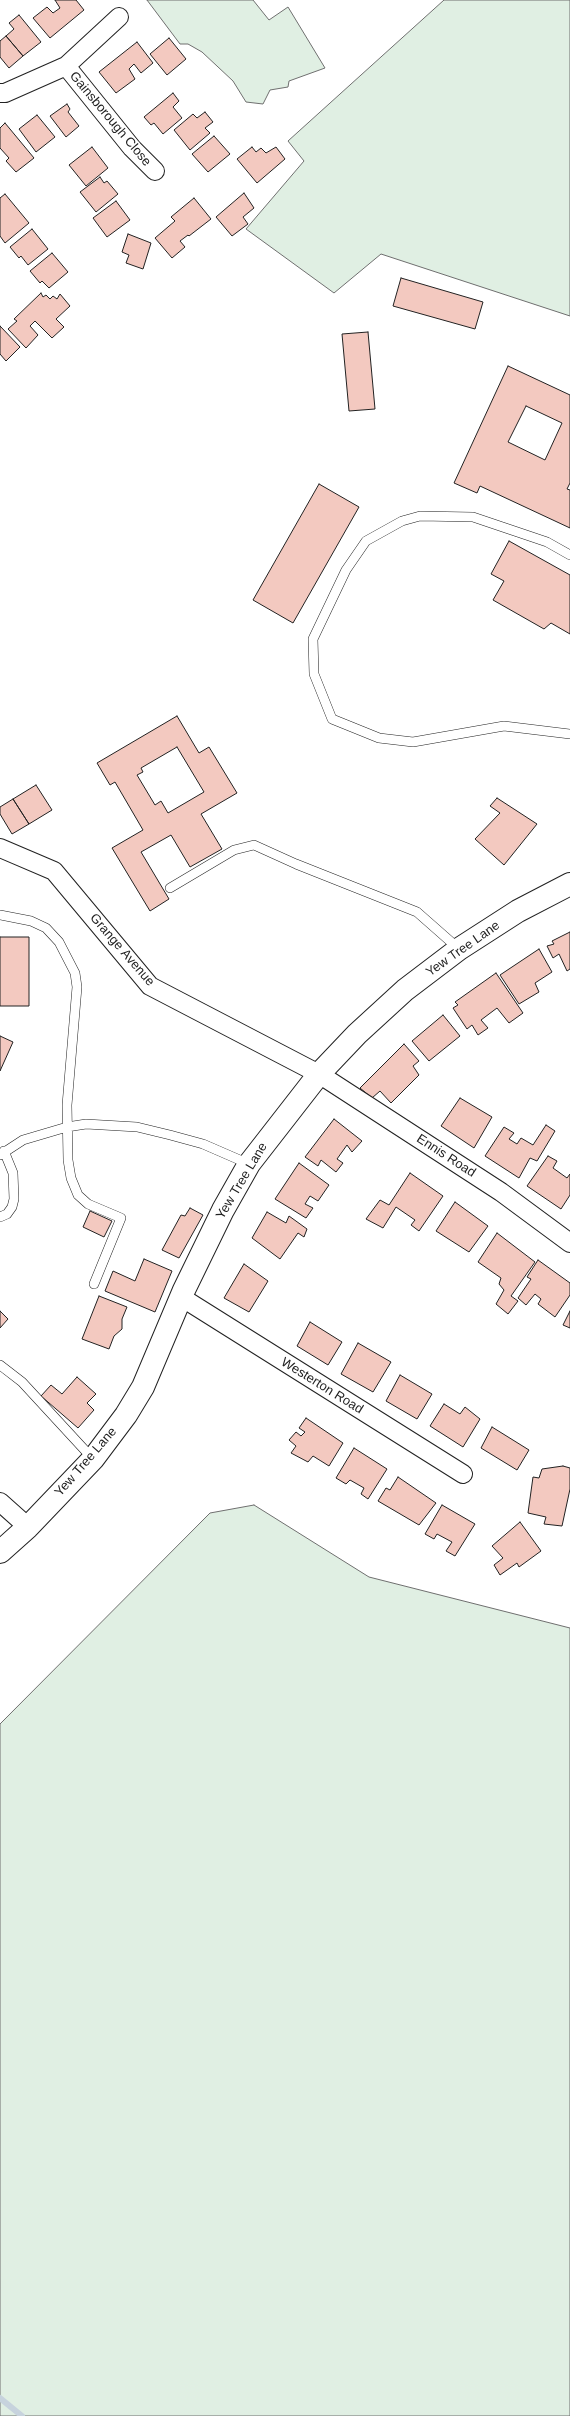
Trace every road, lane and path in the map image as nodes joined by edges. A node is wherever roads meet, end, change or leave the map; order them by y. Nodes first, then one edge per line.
1 (119, 17) dead end
2 (66, 66) junction
3 (0, 93) edge
4 (154, 171) dead end
5 (570, 555) edge
6 (570, 734) edge
7 (0, 848) edge
8 (570, 884) edge
9 (170, 888) dead end
10 (0, 915) edge
11 (459, 949) junction
12 (319, 1074) junction
13 (67, 1127) junction
14 (2, 1153) edge
15 (249, 1164) junction
16 (0, 1217) edge
17 (0, 1225) edge
18 (570, 1243) edge
19 (94, 1284) dead end
20 (181, 1297) junction
21 (0, 1365) edge
22 (93, 1459) junction
23 (464, 1474) dead end
24 (0, 1502) edge
25 (28, 1527) junction
26 (0, 1552) edge

1 - 2 street, Gainsborough Close
2 - 3 street, Gainsborough Close
2 - 4 street, Gainsborough Close
5 - 6 lane
7 - 12 street, Grange Avenue
8 - 11 street, Yew Tree Lane
9 - 11 lane
10 - 13 lane
11 - 12 street, Yew Tree Lane
12 - 15 street, Yew Tree Lane
12 - 18 street, Ennis Road
13 - 14 lane
13 - 15 lane
13 - 19 lane
14 - 16 lane
15 - 20 street, Yew Tree Lane
16 - 17 lane
20 - 22 street, Yew Tree Lane
20 - 23 street, Westerton Road
21 - 22 lane
22 - 25 street, Yew Tree Lane
24 - 25 street
25 - 26 street, Yew Tree Lane

